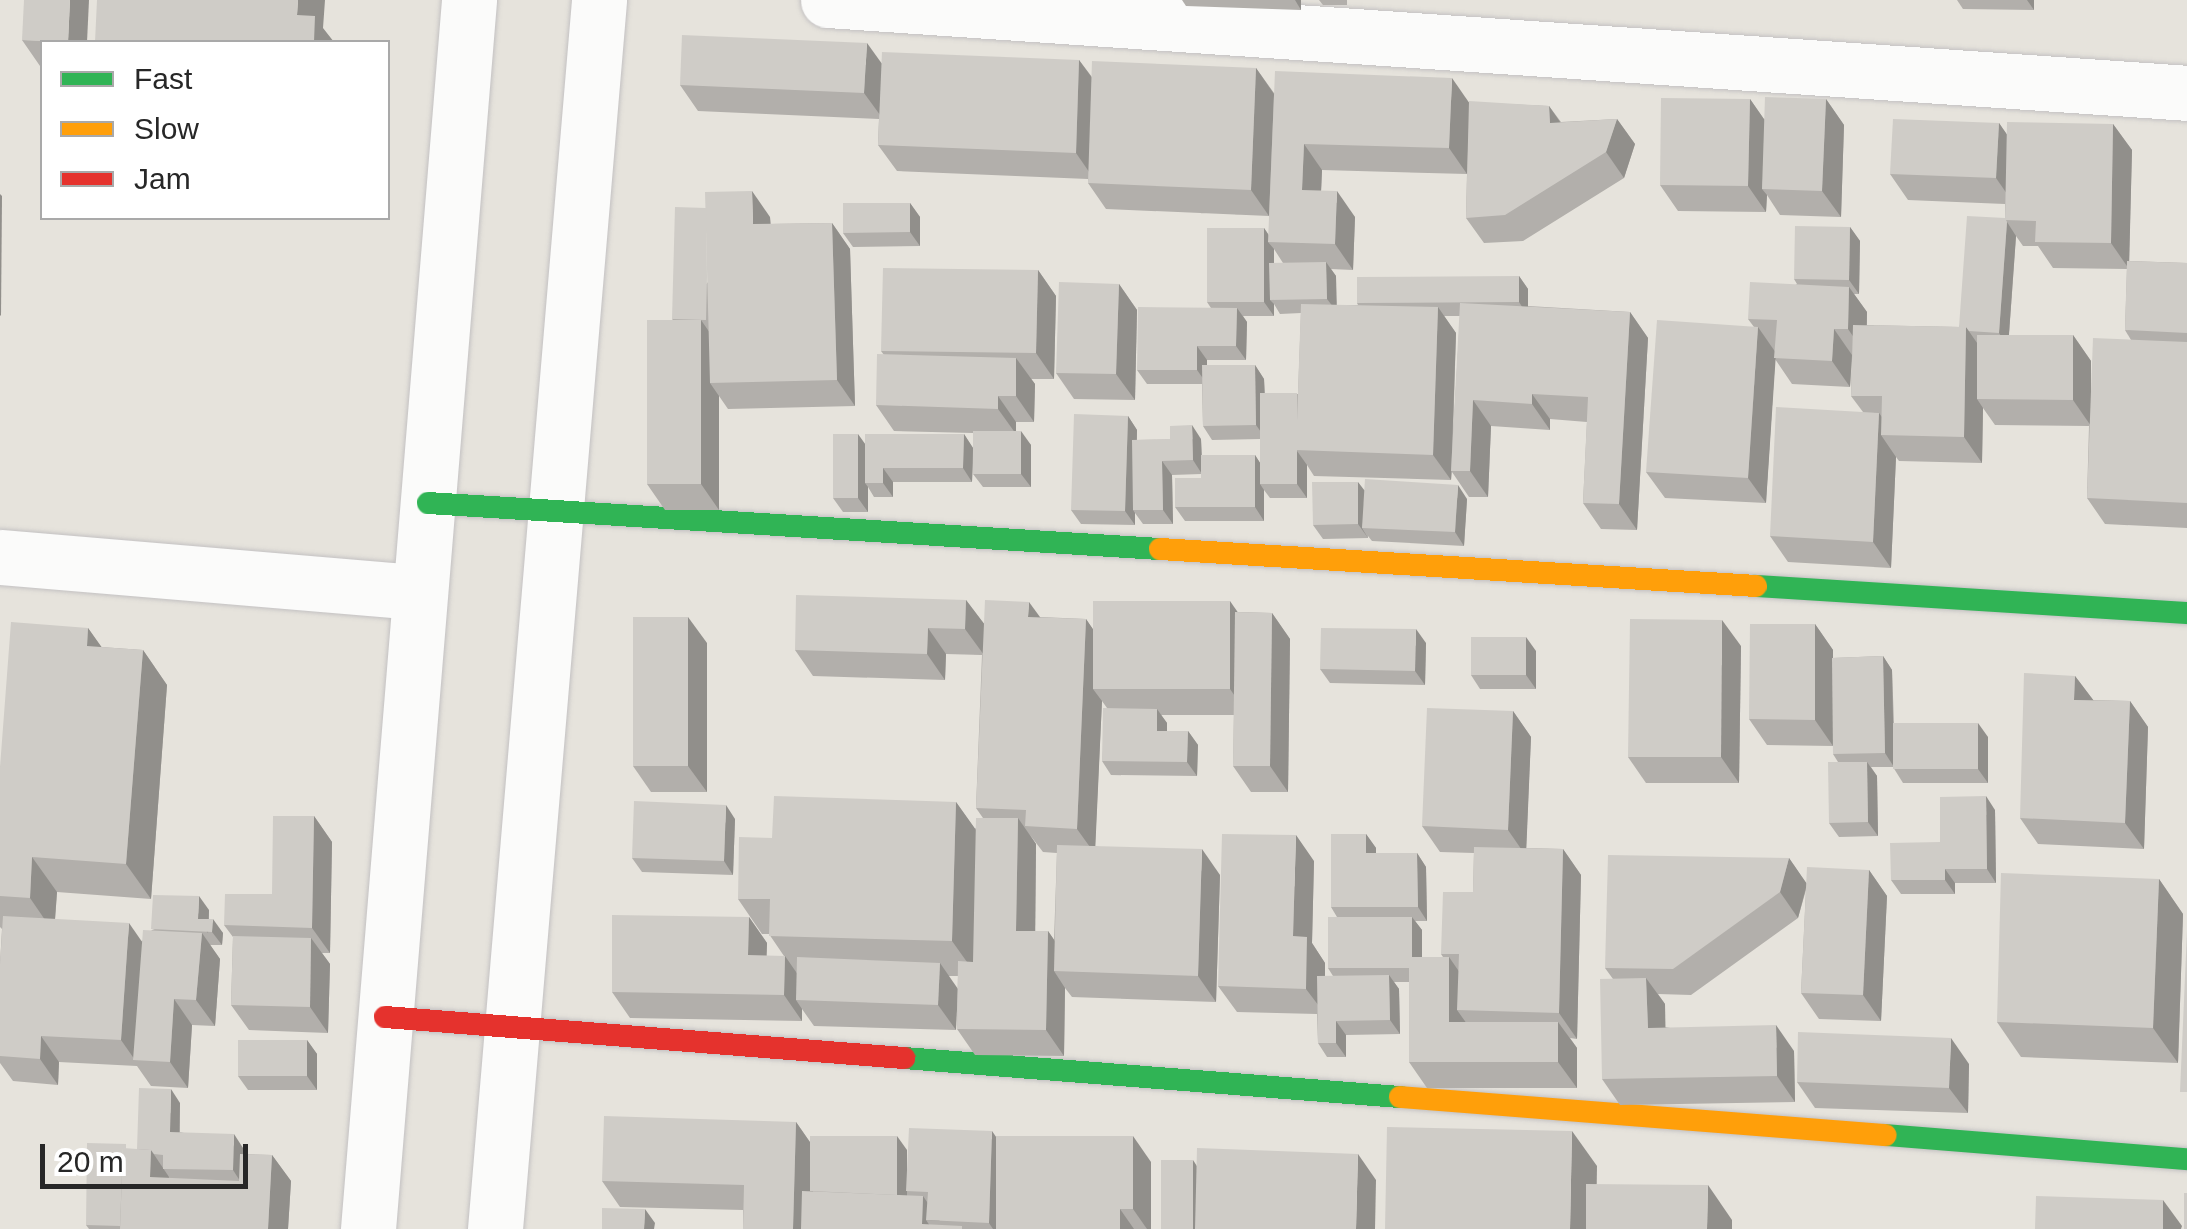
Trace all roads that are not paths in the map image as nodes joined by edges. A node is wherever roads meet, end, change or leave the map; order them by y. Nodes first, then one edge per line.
1 (469, 0) edge
2 (599, 0) edge
3 (828, 0) edge
4 (2187, 93) edge
5 (428, 504) junction
6 (556, 512) junction
7 (0, 557) edge
8 (420, 592) junction
9 (2187, 613) edge
10 (385, 1017) junction
11 (512, 1027) junction
12 (2187, 1158) edge
13 (368, 1229) edge
14 (495, 1229) edge

1 - 5 street
2 - 6 street
3 - 4 street
5 - 6 street
5 - 8 street
6 - 9 street
6 - 11 street
7 - 8 street
8 - 10 street
10 - 11 street
10 - 13 street
11 - 12 street
11 - 14 street

